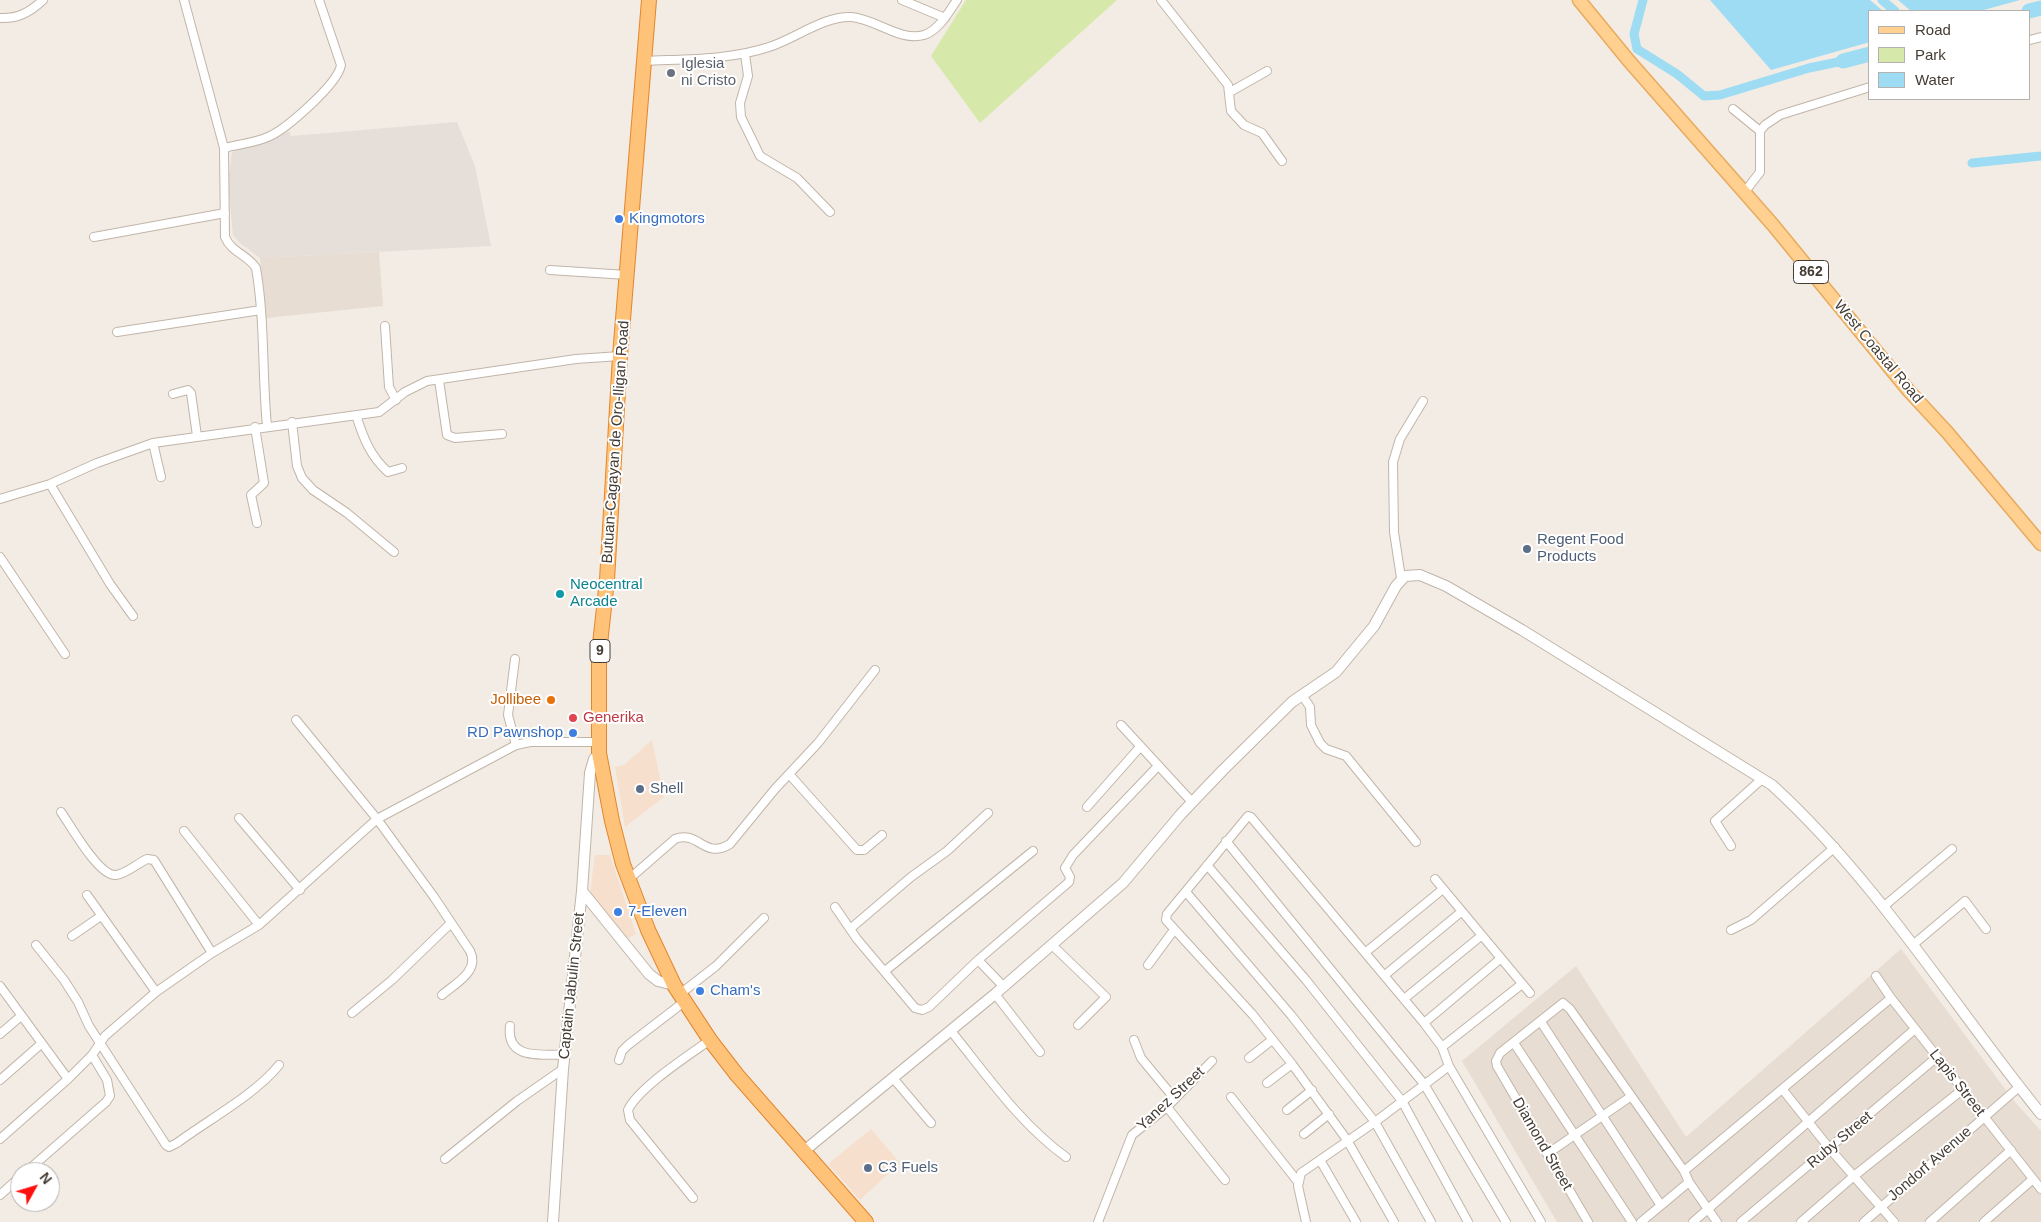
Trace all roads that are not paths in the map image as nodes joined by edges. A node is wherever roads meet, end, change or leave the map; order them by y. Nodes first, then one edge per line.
1 (43, 0) edge
2 (184, 0) edge
3 (320, 0) edge
4 (649, 0) edge
5 (902, 0) edge
6 (957, 0) edge
7 (1161, 0) edge
8 (1579, 0) edge
9 (0, 18) edge
10 (945, 18) junction
11 (744, 54) junction
12 (645, 61) junction
13 (1267, 70) dead end
14 (1868, 88) edge
15 (1230, 92) junction
16 (1733, 109) dead end
17 (1760, 131) junction
18 (224, 148) junction
19 (1282, 161) dead end
20 (1744, 193) junction
21 (830, 212) dead end
22 (225, 213) junction
23 (94, 237) dead end
24 (550, 270) dead end
25 (627, 275) junction
26 (261, 310) junction
27 (385, 326) dead end
28 (117, 332) dead end
29 (620, 356) junction
30 (439, 380) junction
31 (173, 394) dead end
32 (396, 400) junction
33 (1423, 401) dead end
34 (356, 415) junction
35 (292, 422) junction
36 (268, 426) junction
37 (255, 428) junction
38 (502, 434) dead end
39 (198, 436) junction
40 (154, 443) junction
41 (402, 468) dead end
42 (161, 477) dead end
43 (50, 484) junction
44 (0, 499) edge
45 (257, 523) dead end
46 (2041, 544) edge
47 (394, 552) dead end
48 (0, 557) edge
49 (1401, 578) junction
50 (133, 616) dead end
51 (65, 654) dead end
52 (515, 659) dead end
53 (875, 670) dead end
54 (1302, 695) junction
55 (296, 720) dead end
56 (1121, 724) dead end
57 (516, 746) junction
58 (598, 747) junction
59 (1140, 747) junction
60 (1158, 766) junction
61 (789, 774) junction
62 (1762, 779) junction
63 (1192, 802) junction
64 (1087, 807) dead end
65 (61, 812) dead end
66 (988, 814) dead end
67 (239, 818) dead end
68 (377, 819) junction
69 (184, 831) dead end
70 (882, 835) dead end
71 (1226, 841) junction
72 (1416, 842) dead end
73 (1731, 846) dead end
74 (1835, 847) junction
75 (1952, 849) dead end
76 (1032, 851) dead end
77 (1206, 865) junction
78 (629, 879) junction
79 (1435, 879) dead end
80 (1443, 889) junction
81 (300, 890) junction
82 (582, 890) junction
83 (1186, 892) junction
84 (87, 895) dead end
85 (835, 907) dead end
86 (1883, 907) junction
87 (1461, 912) junction
88 (101, 916) junction
89 (764, 918) dead end
90 (451, 923) junction
91 (259, 925) junction
92 (850, 929) junction
93 (1986, 929) dead end
94 (1174, 930) junction
95 (1731, 930) dead end
96 (72, 936) dead end
97 (1481, 936) junction
98 (1914, 944) junction
99 (36, 945) dead end
100 (1052, 945) junction
101 (1366, 952) junction
102 (212, 954) junction
103 (1500, 959) junction
104 (978, 960) junction
105 (1148, 965) dead end
106 (885, 971) junction
107 (1385, 975) junction
108 (1876, 976) dead end
109 (1522, 984) junction
110 (1004, 986) junction
111 (1, 990) edge
112 (156, 992) junction
113 (1530, 992) dead end
114 (679, 994) junction
115 (995, 994) junction
116 (442, 995) dead end
117 (1891, 998) junction
118 (1404, 999) junction
119 (352, 1013) dead end
120 (22, 1016) junction
121 (1541, 1022) junction
122 (1424, 1023) junction
123 (1078, 1025) dead end
124 (510, 1026) dead end
125 (1915, 1029) junction
126 (950, 1031) junction
127 (0, 1034) edge
128 (710, 1040) junction
129 (1134, 1040) dead end
130 (1272, 1040) junction
131 (100, 1042) junction
132 (1514, 1043) junction
133 (41, 1044) junction
134 (1442, 1047) junction
135 (1040, 1052) dead end
136 (564, 1055) junction
137 (92, 1056) junction
138 (1937, 1057) junction
139 (1249, 1058) dead end
140 (620, 1060) dead end
141 (1212, 1060) dead end
142 (1292, 1064) junction
143 (279, 1065) dead end
144 (1449, 1066) junction
145 (563, 1069) junction
146 (893, 1078) junction
147 (68, 1079) junction
148 (0, 1080) edge
149 (1267, 1083) dead end
150 (1424, 1084) junction
151 (2019, 1087) junction
152 (1312, 1090) junction
153 (1783, 1090) junction
154 (1962, 1090) junction
155 (1231, 1097) dead end
156 (1630, 1097) junction
157 (1175, 1099) junction
158 (1402, 1101) junction
159 (1167, 1107) junction
160 (1287, 1110) dead end
161 (1329, 1114) junction
162 (2041, 1114) edge
163 (1602, 1116) junction
164 (1983, 1117) junction
165 (1375, 1122) junction
166 (931, 1123) dead end
167 (1809, 1123) junction
168 (1304, 1134) dead end
169 (1574, 1137) junction
170 (0, 1138) edge
171 (1347, 1140) junction
172 (1830, 1149) junction
173 (2011, 1150) junction
174 (804, 1151) junction
175 (1547, 1154) junction
176 (1066, 1157) dead end
177 (445, 1159) dead end
178 (1320, 1160) junction
179 (37, 1162) edge
180 (1684, 1171) junction
181 (1854, 1176) junction
182 (2033, 1179) junction
183 (1225, 1180) dead end
184 (1298, 1182) junction
185 (1689, 1182) junction
186 (10, 1186) edge
187 (2041, 1189) edge
188 (0, 1195) edge
189 (693, 1198) dead end
190 (1660, 1204) junction
191 (1880, 1207) junction
192 (1707, 1210) junction
193 (553, 1222) edge
194 (866, 1222) edge
195 (1098, 1222) edge
196 (1306, 1222) edge
197 (1356, 1222) edge
198 (1394, 1222) edge
199 (1430, 1222) edge
200 (1468, 1222) edge
201 (1506, 1222) edge
202 (1541, 1222) edge
203 (1588, 1222) edge
204 (1632, 1222) edge
205 (1641, 1222) edge
206 (1693, 1222) edge
207 (1717, 1222) edge
208 (1741, 1222) edge
209 (1801, 1222) edge
210 (1864, 1222) edge
211 (1894, 1222) edge
212 (1930, 1222) edge
213 (1984, 1222) edge

1 - 9 street
2 - 18 street
3 - 18 street
4 - 12 highway, Butuan-Cagayan de Oro-Iligan Road / 9
5 - 10 street
6 - 10 street
7 - 15 street
8 - 20 main road, West Coastal Road / 862
10 - 11 street
11 - 12 street
11 - 21 street
12 - 25 highway, Butuan-Cagayan de Oro-Iligan Road / 9
13 - 15 street
14 - 17 street
15 - 19 street
16 - 17 street
17 - 20 street
18 - 22 street
20 - 46 main road, West Coastal Road / 862
22 - 23 street
22 - 26 street
24 - 25 street
25 - 29 highway, Butuan-Cagayan de Oro-Iligan Road / 9
26 - 28 street
26 - 36 street
27 - 32 street
29 - 30 street
29 - 58 highway, Butuan-Cagayan de Oro-Iligan Road / 9
30 - 32 street
30 - 38 street
31 - 39 street
32 - 34 street
33 - 49 street
34 - 35 street
34 - 41 street
35 - 36 street
35 - 47 street
36 - 37 street
37 - 39 street
37 - 45 street
39 - 40 street
40 - 42 street
40 - 43 street
43 - 44 street
43 - 50 street
48 - 51 street
49 - 54 street
49 - 62 street
52 - 57 street
53 - 61 street
54 - 63 street
54 - 72 street
55 - 68 street
56 - 59 street
57 - 58 street
57 - 68 street
58 - 78 highway, Butuan-Cagayan de Oro-Iligan Road / 9
58 - 82 street, Captain Jabulin Street
59 - 60 street
59 - 64 street
60 - 63 street
60 - 104 street
61 - 70 street
61 - 78 street
62 - 73 street
62 - 74 street
63 - 100 street
65 - 102 street
66 - 92 street
67 - 81 street
68 - 81 street
68 - 90 street
69 - 91 street
71 - 77 street
71 - 101 street
71 - 150 street
74 - 86 street
74 - 95 street
75 - 86 street
76 - 106 street
77 - 83 street
77 - 158 street
78 - 114 highway, Butuan-Cagayan de Oro-Iligan Road / 9
79 - 80 street
80 - 87 street
80 - 101 street
81 - 91 street
82 - 114 street
82 - 136 street, Captain Jabulin Street
83 - 94 street
83 - 165 street
84 - 88 street
85 - 92 street
86 - 98 street
87 - 97 street
87 - 107 street
88 - 96 street
88 - 112 street
89 - 114 street
90 - 116 street
90 - 119 street
91 - 102 street
92 - 106 street
93 - 98 street
94 - 105 street
94 - 130 street
97 - 103 street
97 - 118 street
98 - 151 street
99 - 131 street
100 - 110 street
100 - 123 street
101 - 107 street
102 - 112 street
103 - 109 street
103 - 122 street
104 - 106 street
104 - 110 street
107 - 118 street
108 - 117 street, Lapis Street
109 - 113 street
109 - 134 street
110 - 115 street
111 - 120 street
112 - 131 street
114 - 128 highway, Butuan-Cagayan de Oro-Iligan Road / 9
114 - 140 street
115 - 126 street
115 - 135 street
117 - 125 street, Lapis Street
117 - 153 street
118 - 122 street
120 - 127 street
120 - 133 street
121 - 132 street
121 - 156 street
121 - 163 street
122 - 134 street
124 - 136 street
125 - 138 street, Lapis Street
125 - 167 street
126 - 146 street
126 - 176 street
128 - 174 highway, Butuan-Cagayan de Oro-Iligan Road / 9
128 - 189 street
129 - 157 street
130 - 139 street
130 - 142 street
131 - 137 street
131 - 143 street
132 - 169 street
132 - 175 street, Diamond Street
133 - 147 street
133 - 148 street
134 - 144 street
136 - 145 street, Captain Jabulin Street
137 - 147 street
137 - 179 street
138 - 154 street, Lapis Street
138 - 172 street, Ruby Street
141 - 157 street, Yanez Street
142 - 149 street
142 - 152 street
144 - 150 street
144 - 202 street
145 - 177 street
145 - 193 street, Captain Jabulin Street
146 - 166 street
146 - 174 street
147 - 170 street
150 - 158 street
150 - 201 street
151 - 162 street
151 - 164 street, Jondorf Avenue
152 - 160 street
152 - 161 street
153 - 167 street
153 - 180 street
154 - 164 street, Lapis Street
154 - 181 street
155 - 184 street
156 - 163 street
156 - 180 street
157 - 159 street, Yanez Street
158 - 165 street
158 - 200 street
159 - 183 street
159 - 195 street, Yanez Street
161 - 168 street
161 - 171 street
163 - 169 street
163 - 190 street
164 - 173 street, Lapis Street
164 - 191 street, Jondorf Avenue
165 - 171 street
165 - 199 street
167 - 172 street
167 - 192 street
169 - 175 street
169 - 204 street
171 - 178 street
171 - 198 street
172 - 181 street
172 - 208 street, Ruby Street
173 - 182 street, Lapis Street
173 - 212 street
174 - 194 highway, Butuan-Cagayan de Oro-Iligan Road / 9
175 - 203 street, Diamond Street
178 - 184 street
178 - 197 street
180 - 185 street
181 - 191 street
181 - 209 street
182 - 187 street, Lapis Street
182 - 213 street
184 - 196 street
185 - 190 street
185 - 192 street
186 - 188 street
190 - 205 street
191 - 210 street, Jondorf Avenue
191 - 211 street
192 - 206 street
192 - 207 street

